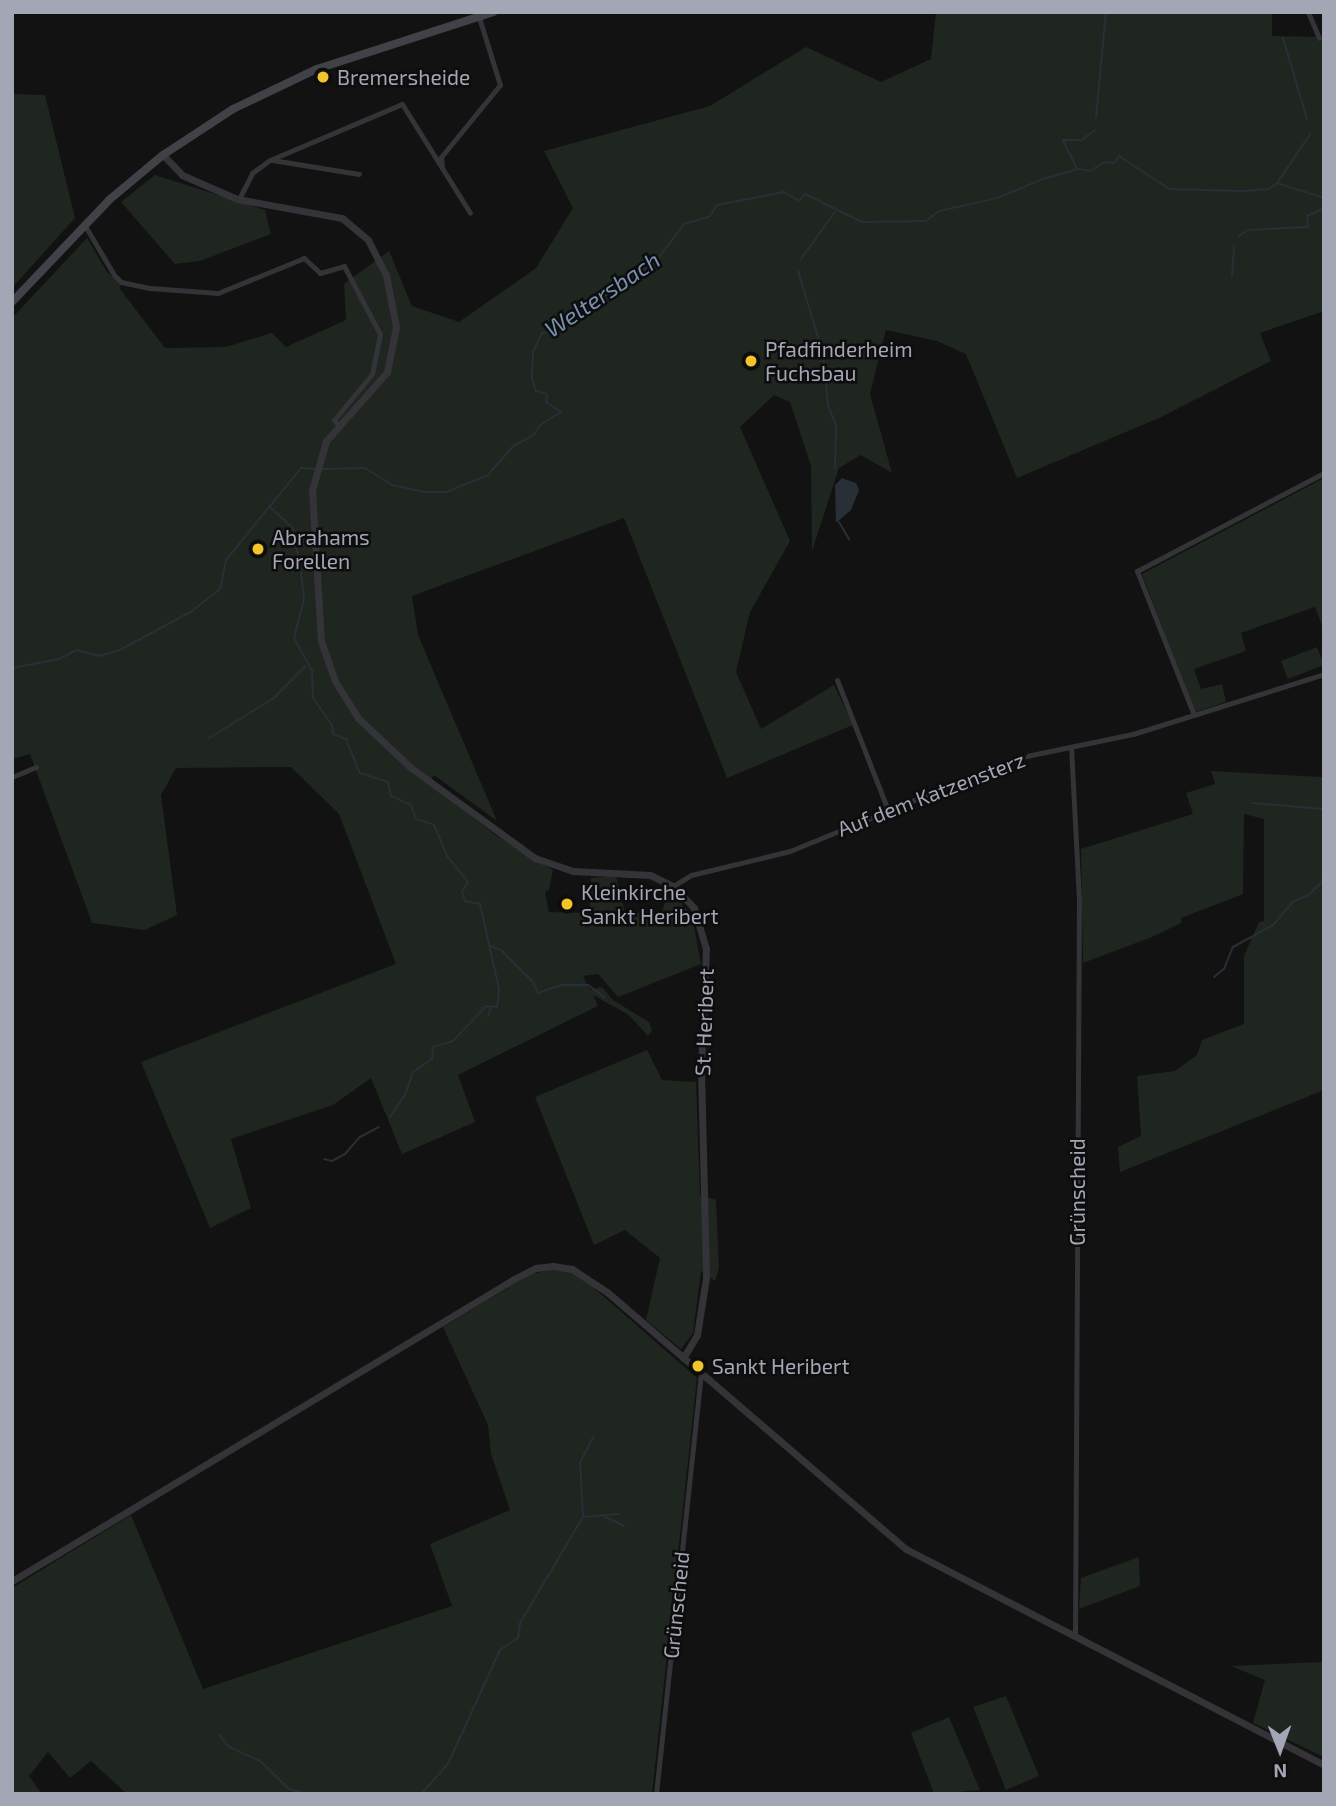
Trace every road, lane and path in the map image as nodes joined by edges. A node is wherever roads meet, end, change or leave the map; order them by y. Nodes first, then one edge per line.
1 (494, 12) edge
2 (1308, 12) edge
3 (479, 17) junction
4 (1319, 38) dead end
5 (163, 155) junction
6 (270, 160) junction
7 (442, 169) junction
8 (359, 174) dead end
9 (239, 199) junction
10 (470, 213) dead end
11 (84, 225) junction
12 (12, 302) edge
13 (339, 426) junction
14 (1324, 473) edge
15 (1324, 674) edge
16 (837, 680) dead end
17 (1194, 715) junction
18 (1071, 747) junction
19 (36, 767) dead end
20 (12, 777) edge
21 (888, 810) junction
22 (673, 886) junction
23 (683, 1358) junction
24 (701, 1375) junction
25 (12, 1581) edge
26 (1074, 1637) junction
27 (1324, 1765) edge
28 (656, 1794) edge

1 - 3 main road
2 - 4 street
3 - 5 main road
3 - 7 street
5 - 9 street, St. Heribert
5 - 11 main road
6 - 7 street
6 - 8 street
6 - 9 street
7 - 10 street
9 - 13 street, St. Heribert
11 - 12 main road
11 - 13 street
13 - 22 street, St. Heribert
14 - 17 street
15 - 17 street, Auf dem Katzensterz
16 - 21 street
17 - 18 street, Auf dem Katzensterz
18 - 21 street, Auf dem Katzensterz
18 - 26 street, Grünscheid
19 - 20 street
21 - 22 street, Auf dem Katzensterz
22 - 23 street, St. Heribert
23 - 24 street
23 - 25 street
24 - 26 street
24 - 28 street, Grünscheid
26 - 27 street

